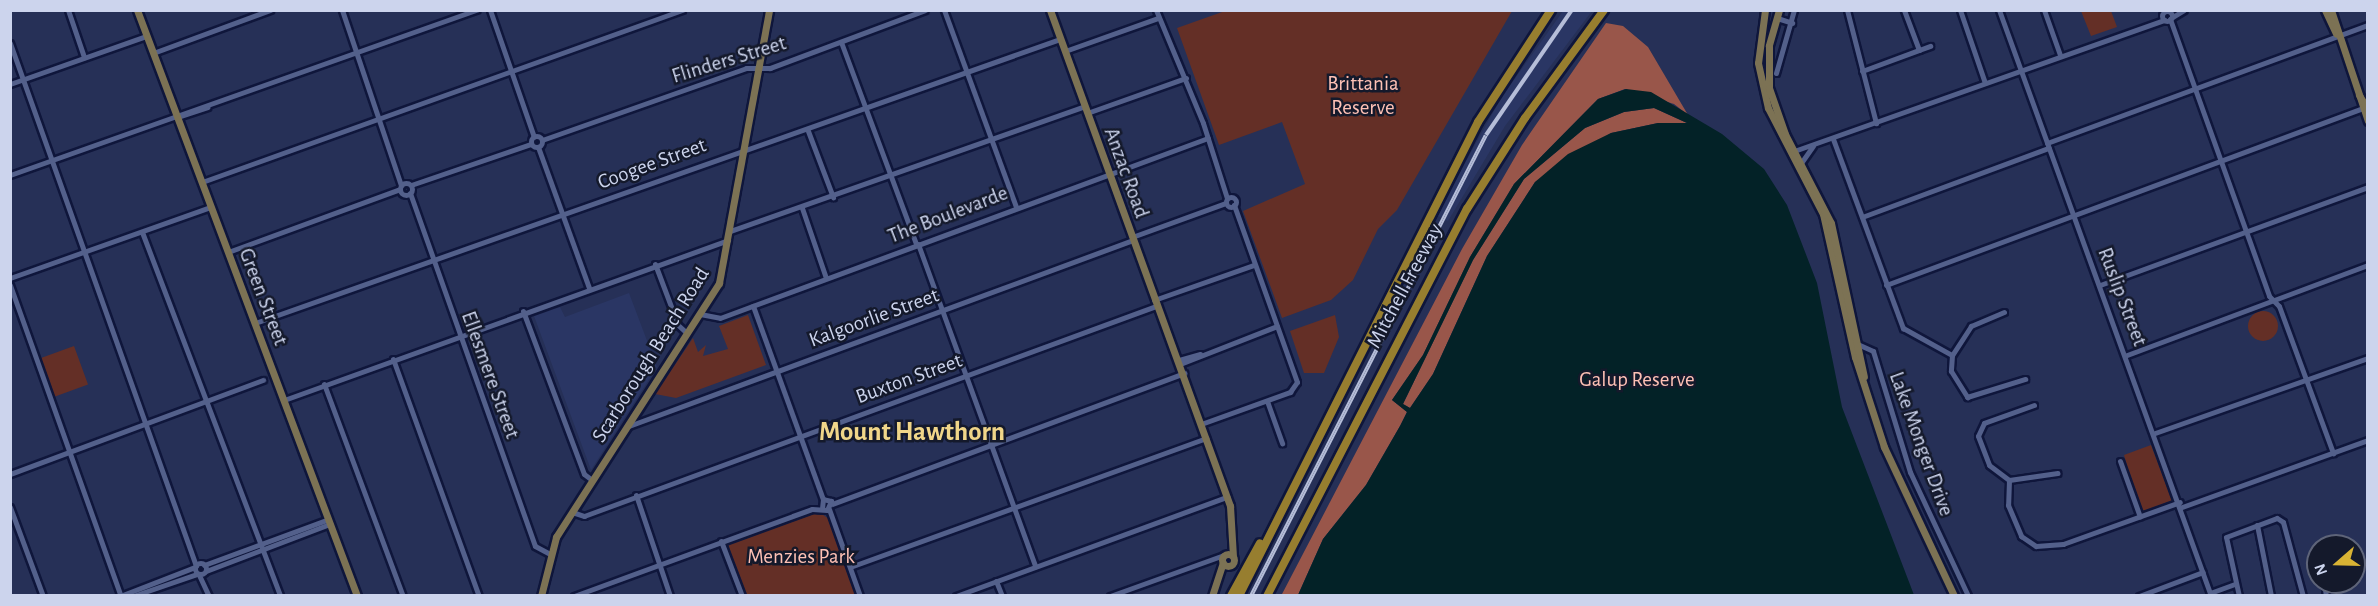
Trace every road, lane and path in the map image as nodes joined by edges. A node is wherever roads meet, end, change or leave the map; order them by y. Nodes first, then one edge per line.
1 (68, 10) edge
2 (137, 10) edge
3 (270, 10) edge
4 (342, 10) edge
5 (477, 10) edge
6 (490, 10) edge
7 (682, 10) edge
8 (769, 10) edge
9 (925, 10) edge
10 (944, 10) edge
11 (1050, 10) edge
12 (1156, 10) edge
13 (1551, 10) edge
14 (1604, 10) edge
15 (1765, 10) edge
16 (1779, 10) edge
17 (1794, 10) edge
18 (1847, 10) edge
19 (1904, 10) edge
20 (1960, 10) edge
21 (1999, 10) edge
22 (2044, 10) edge
23 (2177, 10) edge
24 (2184, 10) edge
25 (2325, 10) edge
26 (2331, 10) edge
27 (2166, 15) edge
28 (1158, 18) junction
29 (1777, 18) junction
30 (1792, 23) junction
31 (2367, 24) edge
32 (146, 36) junction
33 (2337, 36) junction
34 (1060, 39) junction
35 (841, 42) junction
36 (10, 43) edge
37 (1930, 46) dead end
38 (1918, 50) junction
39 (1065, 51) junction
40 (153, 53) junction
41 (357, 53) junction
42 (2060, 55) junction
43 (84, 57) junction
44 (759, 68) junction
45 (2021, 70) junction
46 (511, 71) junction
47 (1862, 71) junction
48 (967, 73) junction
49 (1776, 73) dead end
50 (1185, 78) junction
51 (24, 80) junction
52 (1985, 83) junction
53 (10, 84) edge
54 (2194, 89) junction
55 (866, 109) junction
56 (2365, 109) edge
57 (1086, 110) junction
58 (177, 117) junction
59 (380, 118) junction
60 (2367, 121) edge
61 (1876, 123) junction
62 (808, 131) junction
63 (534, 137) junction
64 (1208, 138) junction
65 (1833, 139) junction
66 (542, 140) junction
67 (992, 140) junction
68 (531, 144) junction
69 (2048, 145) junction
70 (1813, 146) junction
71 (538, 147) junction
72 (1794, 151) junction
73 (744, 152) junction
74 (52, 161) junction
75 (2220, 162) junction
76 (1801, 163) junction
77 (1109, 175) junction
78 (10, 176) edge
79 (891, 176) junction
80 (202, 182) junction
81 (2367, 187) edge
82 (405, 190) junction
83 (833, 197) junction
84 (1230, 202) junction
85 (211, 207) junction
86 (1016, 207) junction
87 (802, 208) junction
88 (563, 214) junction
89 (2074, 216) junction
90 (1862, 217) junction
91 (730, 231) junction
92 (142, 232) junction
93 (2246, 232) junction
94 (1132, 239) junction
95 (729, 240) junction
96 (917, 244) junction
97 (85, 252) junction
98 (228, 252) junction
99 (431, 259) junction
100 (655, 264) junction
101 (1254, 265) junction
102 (2367, 266) edge
103 (10, 278) edge
104 (826, 278) junction
105 (10, 285) edge
106 (1887, 285) junction
107 (2100, 285) junction
108 (589, 288) junction
109 (2274, 300) junction
110 (1155, 303) junction
111 (753, 306) junction
112 (941, 310) junction
113 (523, 311) junction
114 (2004, 312) dead end
115 (700, 314) junction
116 (255, 323) junction
117 (1277, 326) junction
118 (687, 333) junction
119 (458, 336) junction
120 (1855, 342) junction
121 (1172, 347) junction
122 (1952, 355) junction
123 (2127, 355) junction
124 (2367, 358) edge
125 (393, 359) junction
126 (1179, 362) junction
127 (778, 371) junction
128 (1182, 373) junction
129 (967, 376) junction
130 (2025, 379) dead end
131 (263, 380) dead end
132 (2306, 380) junction
133 (324, 384) junction
134 (284, 400) junction
135 (1267, 400) junction
136 (207, 402) junction
137 (2034, 405) dead end
138 (147, 423) junction
139 (1201, 424) junction
140 (626, 427) junction
141 (2155, 433) junction
142 (802, 436) junction
143 (1206, 438) junction
144 (2367, 440) edge
145 (990, 443) junction
146 (1282, 443) dead end
147 (69, 452) junction
148 (2333, 453) junction
149 (2120, 461) dead end
150 (1300, 472) junction
151 (2058, 472) dead end
152 (10, 474) edge
153 (592, 480) junction
154 (2009, 480) junction
155 (636, 495) junction
156 (1227, 497) junction
157 (826, 504) junction
158 (2181, 505) junction
159 (10, 507) edge
160 (1014, 507) junction
161 (572, 512) junction
162 (2140, 517) junction
163 (330, 522) junction
164 (2257, 525) junction
165 (722, 541) junction
166 (261, 547) junction
167 (550, 554) junction
168 (1226, 559) junction
169 (658, 564) junction
170 (1035, 566) junction
171 (849, 567) junction
172 (201, 569) junction
173 (2203, 572) junction
174 (996, 581) junction
175 (2235, 584) junction
176 (208, 593) edge
177 (2211, 594) edge
178 (120, 595) edge
179 (43, 596) edge
180 (133, 596) edge
181 (280, 596) edge
182 (357, 596) edge
183 (403, 596) edge
184 (479, 596) edge
185 (541, 596) edge
186 (574, 596) edge
187 (670, 596) edge
188 (742, 596) edge
189 (860, 596) edge
190 (956, 596) edge
191 (1002, 596) edge
192 (1110, 596) edge
193 (1212, 596) edge
194 (1217, 596) edge
195 (1231, 596) edge
196 (1239, 596) edge
197 (1267, 596) edge
198 (1954, 596) edge
199 (1968, 596) edge
200 (2139, 596) edge
201 (2239, 596) edge
202 (2271, 596) edge
203 (2302, 596) edge

1 - 43 street
2 - 32 main road, Green Street
3 - 40 street
4 - 41 street, Ellesmere Street
5 - 41 street
6 - 46 street
7 - 46 street
8 - 44 main road, Scarborough Beach Road
9 - 35 street, Flinders Street
10 - 48 street
11 - 34 main road, Anzac Road
12 - 28 street
13 - 150 highway, Mitchell Freeway
14 - 197 highway, Mitchell Freeway
15 - 120 main road, Lake Monger Drive
16 - 29 main road, Lake Monger Drive
17 - 30 street
18 - 47 street
19 - 38 street
20 - 52 street
21 - 45 street, Ruslip Street
22 - 42 street
23 - 27 street
24 - 27 street
25 - 33 main road
26 - 33 main road
27 - 42 street
27 - 54 street
28 - 39 street
28 - 50 street
29 - 30 street
29 - 72 main road, Lake Monger Drive
30 - 49 street
31 - 33 street
32 - 40 main road, Green Street
32 - 43 street
33 - 54 street
33 - 56 main road
34 - 39 main road, Anzac Road
34 - 48 street, Coogee Street
35 - 44 street, Flinders Street
35 - 55 street
36 - 51 street
37 - 38 street
38 - 47 street
39 - 57 main road, Anzac Road
40 - 58 main road, Green Street
41 - 58 street
41 - 59 street, Ellesmere Street
42 - 45 street
43 - 51 street
44 - 66 street, Flinders Street
44 - 73 main road, Scarborough Beach Road
45 - 52 street
45 - 69 street, Ruslip Street
46 - 59 street
46 - 63 street
47 - 61 street
48 - 55 street, Coogee Street
48 - 67 street
50 - 57 street
50 - 64 street
51 - 53 street
51 - 74 street
52 - 61 street
54 - 69 street
54 - 75 street
55 - 62 street, Coogee Street
55 - 79 street
56 - 60 main road
56 - 75 street
57 - 67 street
57 - 77 main road, Anzac Road
58 - 74 street
58 - 80 main road, Green Street
59 - 80 street
59 - 82 street, Ellesmere Street
61 - 65 street
62 - 73 street, Coogee Street
62 - 83 street
63 - 66 street
63 - 68 street
64 - 77 street, The Boulevarde
64 - 84 street
65 - 70 street
65 - 90 street
66 - 71 street
67 - 79 street
67 - 86 street
68 - 71 street
68 - 82 street
69 - 89 street, Ruslip Street
69 - 90 street
70 - 72 street
70 - 76 street
71 - 88 street
72 - 76 main road, Lake Monger Drive
73 - 88 street, Coogee Street
73 - 91 main road, Scarborough Beach Road
74 - 78 street
74 - 97 street
75 - 89 street
75 - 93 street
76 - 120 main road, Lake Monger Drive
77 - 86 street, The Boulevarde
77 - 94 main road, Anzac Road
79 - 83 street
79 - 96 street
80 - 85 main road, Green Street
81 - 93 street
82 - 98 street
82 - 99 street, Ellesmere Street
83 - 87 street
84 - 94 street, Kalgoorlie Street
84 - 101 street
85 - 92 street
85 - 98 main road, Green Street
86 - 96 street, The Boulevarde
87 - 91 street
87 - 104 street
88 - 99 street, Coogee Street
88 - 108 street
89 - 106 street
89 - 107 street, Ruslip Street
90 - 106 street
91 - 95 main road, Scarborough Beach Road
92 - 97 street
92 - 136 street
93 - 107 street
93 - 109 street
94 - 110 main road, Anzac Road
94 - 112 street, Kalgoorlie Street
95 - 100 street
95 - 115 main road, Scarborough Beach Road
96 - 104 street, The Boulevarde
96 - 112 street
97 - 103 street
97 - 138 street
98 - 116 main road, Green Street
99 - 116 street, Coogee Street
99 - 119 street, Ellesmere Street
100 - 108 street
100 - 118 street
101 - 110 street, Buxton Street
101 - 117 street
102 - 109 street
104 - 111 street, The Boulevarde
105 - 147 street
106 - 122 street
107 - 123 street, Ruslip Street
108 - 113 street
109 - 123 street
109 - 132 street
110 - 121 main road, Anzac Road
110 - 129 street, Buxton Street
111 - 115 street, The Boulevarde
111 - 127 street
112 - 127 street, Kalgoorlie Street
112 - 129 street
113 - 119 street
113 - 153 street
114 - 122 street
115 - 118 main road, Scarborough Beach Road
116 - 134 main road, Green Street
117 - 126 street
117 - 135 street
118 - 140 main road, Scarborough Beach Road
119 - 125 street
119 - 167 street, Ellesmere Street
120 - 198 main road, Lake Monger Drive
120 - 199 street, Lake Monger Drive
121 - 126 main road, Anzac Road
121 - 128 main road, Anzac Road
122 - 130 street
123 - 141 street, Ruslip Street
124 - 132 street
125 - 133 street
125 - 184 street
126 - 128 main road, Anzac Road
127 - 140 street, Kalgoorlie Street
127 - 142 street
128 - 139 main road, Anzac Road
128 - 145 street
129 - 142 street, Buxton Street
129 - 145 street
131 - 136 street
132 - 141 street
132 - 148 street
133 - 134 street
133 - 183 street
134 - 163 main road, Green Street
135 - 139 street
135 - 146 street
136 - 138 street
136 - 166 street
137 - 154 street
138 - 147 street
138 - 172 street
139 - 143 main road, Anzac Road
140 - 153 main road, Scarborough Beach Road
141 - 158 street, Ruslip Street
142 - 155 street, Buxton Street
142 - 157 street
143 - 156 main road, Anzac Road
143 - 160 street
144 - 148 street
145 - 157 street
145 - 160 street
147 - 152 street
147 - 178 street
148 - 158 street
149 - 162 street
150 - 195 highway
150 - 196 highway, Mitchell Freeway
151 - 154 street
153 - 161 main road, Scarborough Beach Road
154 - 162 street
155 - 161 street, Buxton Street
155 - 169 street
156 - 168 main road, Anzac Road
156 - 170 street
157 - 165 street
157 - 171 street
158 - 162 street
158 - 173 street, Ruslip Street
159 - 179 street
160 - 170 street
160 - 171 street
161 - 167 main road, Scarborough Beach Road
163 - 166 street
163 - 182 main road, Green Street
164 - 175 street
164 - 202 street
164 - 203 street
165 - 169 street
165 - 188 street
166 - 172 street
166 - 181 street
167 - 185 main road, Scarborough Beach Road
168 - 192 street
168 - 193 main road, Anzac Road
168 - 194 main road, Anzac Road
169 - 186 street
169 - 187 street
170 - 174 street
171 - 189 street
172 - 176 street
172 - 178 street
172 - 180 street
173 - 177 street, Ruslip Street
173 - 200 street
174 - 190 street
174 - 191 street
175 - 177 street
175 - 201 street

